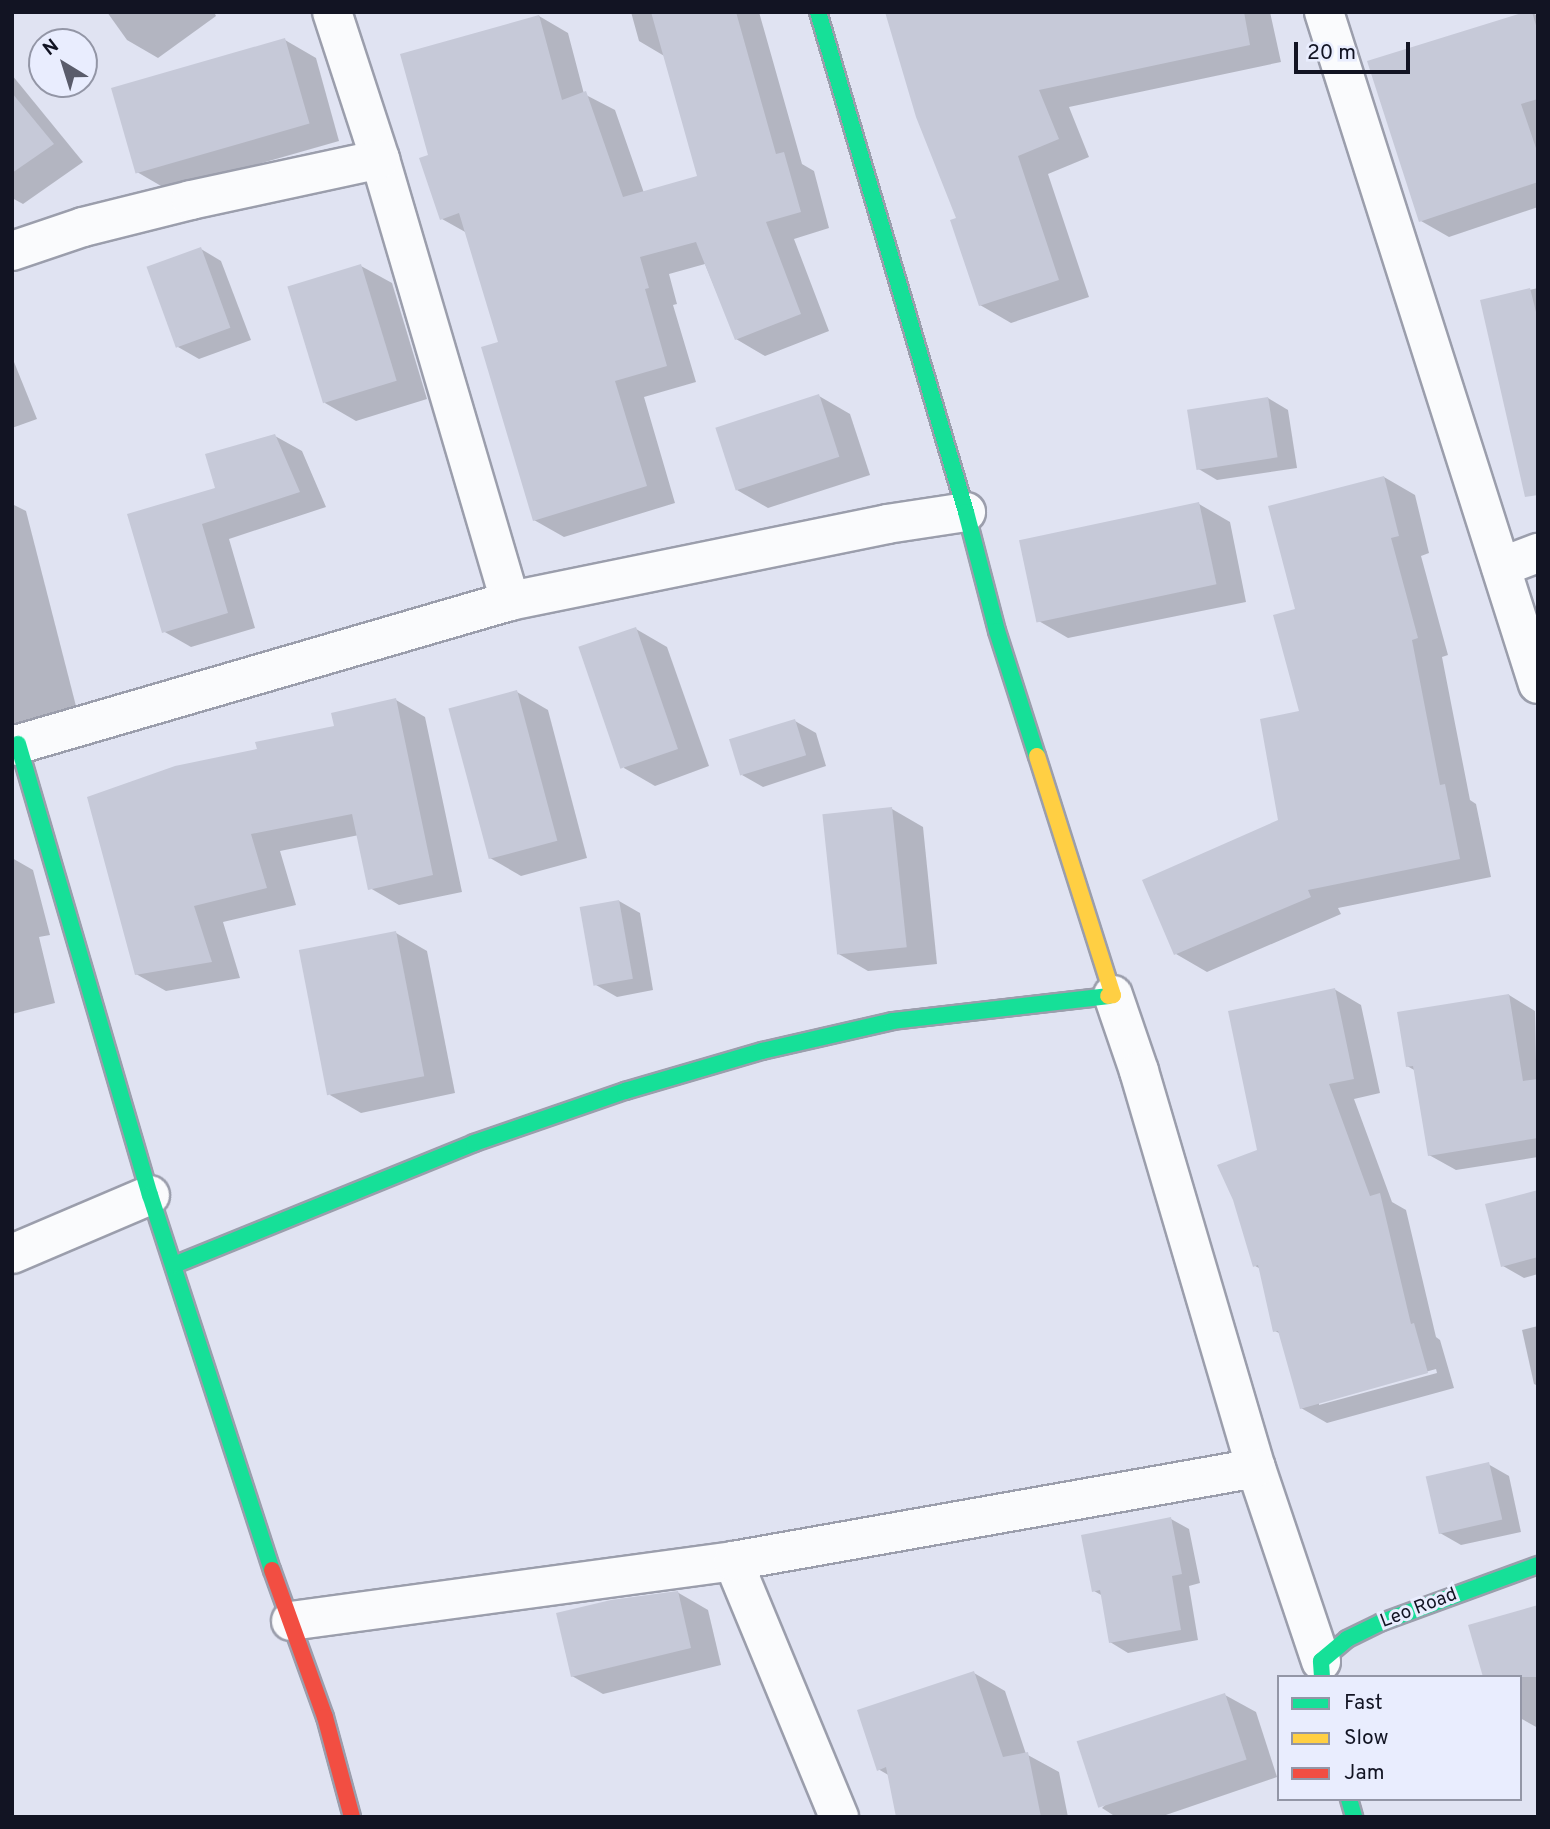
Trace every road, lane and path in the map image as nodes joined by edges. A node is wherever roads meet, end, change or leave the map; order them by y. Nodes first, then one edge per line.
1 (332, 12) edge
2 (818, 12) edge
3 (1324, 12) edge
4 (380, 159) junction
5 (12, 251) edge
6 (967, 512) junction
7 (1538, 553) edge
8 (1501, 567) junction
9 (510, 601) junction
10 (1538, 684) edge
11 (15, 745) edge
12 (1113, 995) junction
13 (150, 1195) junction
14 (12, 1254) edge
15 (174, 1265) junction
16 (1256, 1468) junction
17 (733, 1561) junction
18 (1538, 1564) edge
19 (291, 1621) junction
20 (1322, 1669) edge
21 (352, 1817) edge
22 (839, 1817) edge

1 - 4 street
2 - 6 street
3 - 8 street
4 - 5 street
4 - 9 street
6 - 9 street
6 - 12 street
7 - 8 street
8 - 10 street
9 - 11 street
11 - 13 street
12 - 15 street
12 - 16 street
13 - 14 street
13 - 15 street
15 - 19 street
16 - 17 street
16 - 20 street
17 - 19 street
17 - 22 street
18 - 20 street, Leo Road
19 - 21 street

